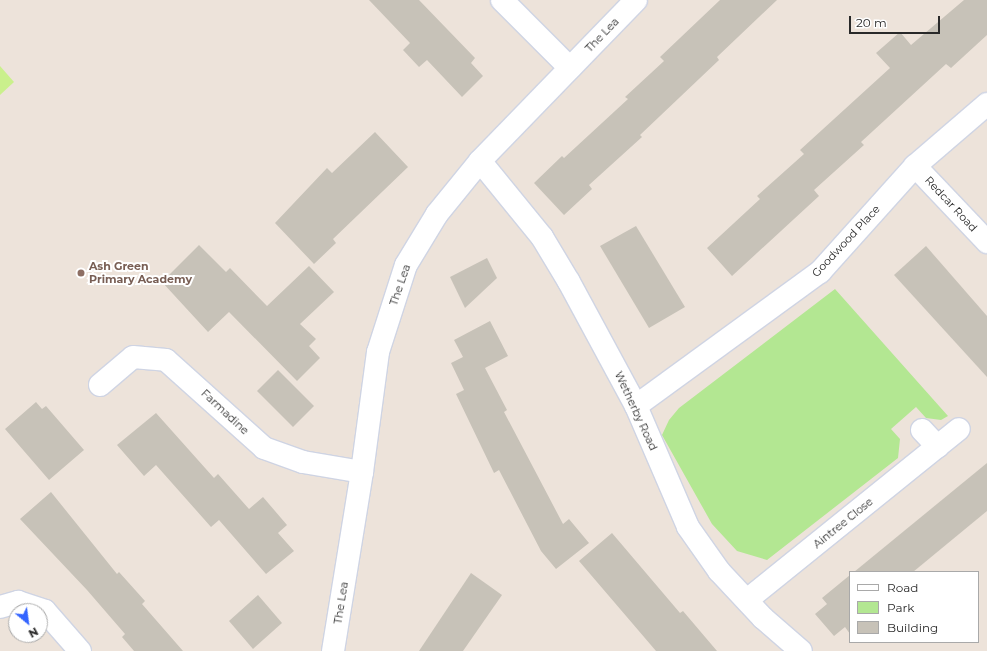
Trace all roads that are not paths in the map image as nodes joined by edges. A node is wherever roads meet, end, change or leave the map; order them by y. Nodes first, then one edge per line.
1 (502, 0) edge
2 (636, 0) edge
3 (570, 68) junction
4 (987, 104) edge
5 (480, 161) junction
6 (915, 166) junction
7 (987, 242) edge
8 (100, 385) dead end
9 (636, 406) junction
10 (959, 429) dead end
11 (922, 430) dead end
12 (938, 447) junction
13 (362, 472) junction
14 (747, 600) junction
15 (0, 607) edge
16 (80, 651) edge
17 (333, 651) edge
18 (801, 651) edge

1 - 3 street
2 - 3 street, The Lea
3 - 5 street, The Lea
4 - 6 street, Goodwood Place
5 - 9 street, Wetherby Road
5 - 13 street, The Lea
6 - 7 street, Redcar Road
6 - 9 street, Goodwood Place
8 - 13 street, Farmadine
9 - 14 street, Wetherby Road
10 - 12 street, Aintree Close
11 - 12 street
12 - 14 street, Aintree Close
13 - 17 street, The Lea
14 - 18 street, Wetherby Road
15 - 16 street

